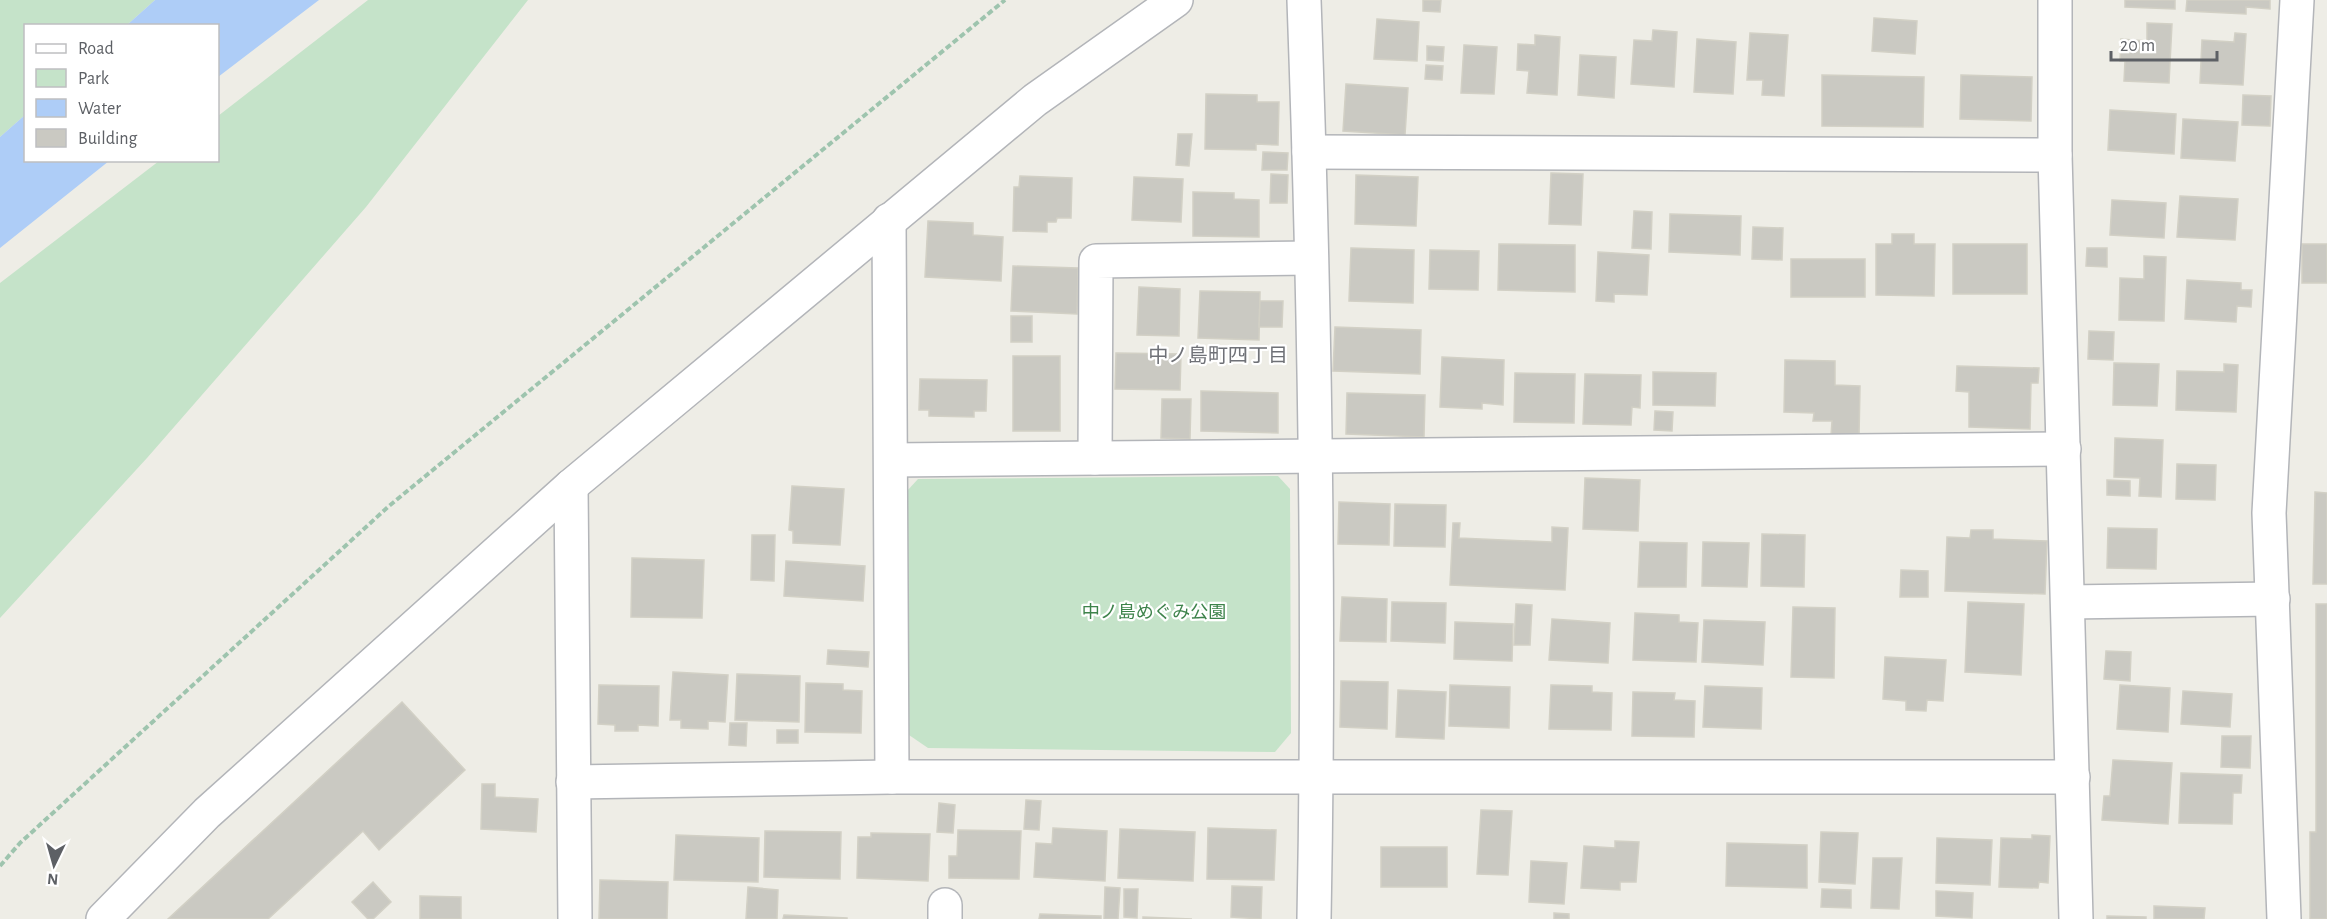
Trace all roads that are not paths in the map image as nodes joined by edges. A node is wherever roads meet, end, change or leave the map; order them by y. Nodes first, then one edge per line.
1 (1176, 0) edge
2 (1304, 0) edge
3 (2055, 0) edge
4 (2297, 0) edge
5 (1309, 152) junction
6 (2055, 155) junction
7 (889, 220) junction
8 (1311, 258) junction
9 (2064, 449) junction
10 (1315, 457) junction
11 (1095, 458) junction
12 (891, 460) junction
13 (572, 486) junction
14 (2273, 599) junction
15 (2068, 602) junction
16 (1317, 776) junction
17 (892, 777) junction
18 (2073, 777) junction
19 (573, 782) junction
20 (103, 919) edge
21 (575, 919) edge
22 (1314, 919) edge
23 (2076, 919) edge
24 (2284, 919) edge

1 - 7 street
2 - 5 street
3 - 6 street
4 - 14 street
5 - 6 street
5 - 8 street
6 - 9 street
7 - 12 street
7 - 13 street
8 - 10 street
8 - 11 street
9 - 10 street
9 - 15 street
10 - 11 street
10 - 16 street
11 - 12 street
12 - 17 street
13 - 19 street
13 - 20 street
14 - 15 street
14 - 24 street
15 - 18 street
16 - 17 street
16 - 18 street
16 - 22 street
17 - 19 street
18 - 23 street
19 - 21 street

